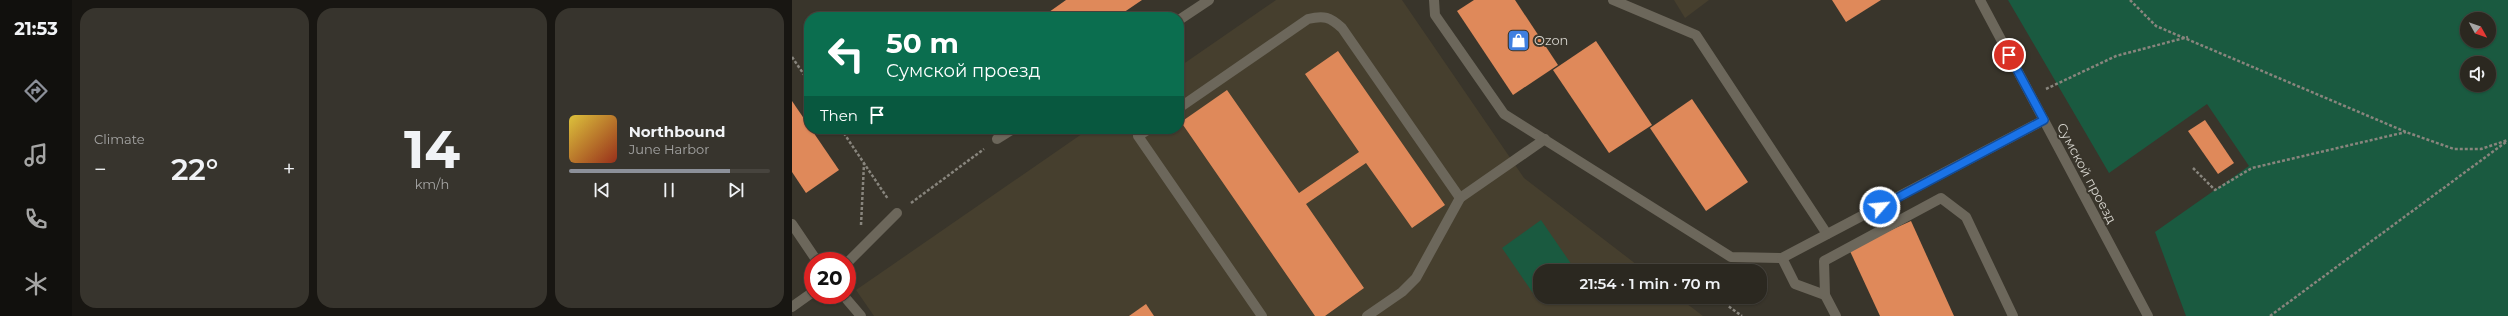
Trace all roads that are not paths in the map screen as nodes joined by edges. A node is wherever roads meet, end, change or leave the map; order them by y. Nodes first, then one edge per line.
1 (1209, 0) edge
2 (1434, 0) edge
3 (1613, 0) edge
4 (1980, 0) edge
5 (1184, 17) edge
6 (1184, 105) edge
7 (2044, 120) junction
8 (1004, 134) edge
9 (1141, 134) edge
10 (997, 139) road end
11 (1545, 139) junction
12 (1460, 198) junction
13 (897, 213) road end
14 (792, 224) edge
15 (1827, 234) junction
16 (811, 252) edge
17 (856, 254) edge
18 (1782, 258) junction
19 (1825, 295) junction
20 (804, 298) edge
21 (851, 304) edge
22 (792, 307) edge
23 (861, 316) edge
24 (1262, 316) edge
25 (1367, 316) edge
26 (1836, 316) edge
27 (2013, 316) edge
28 (2148, 316) edge

1 - 5 street
2 - 11 street
3 - 15 street
4 - 7 street, Сумской проезд
6 - 12 street
7 - 15 street
7 - 28 street, Сумской проезд
8 - 10 street
9 - 24 street
11 - 12 street
11 - 18 street
12 - 25 street
13 - 17 street
14 - 16 street
15 - 18 street
18 - 19 street
19 - 26 street
19 - 27 street
20 - 22 street
21 - 23 street

